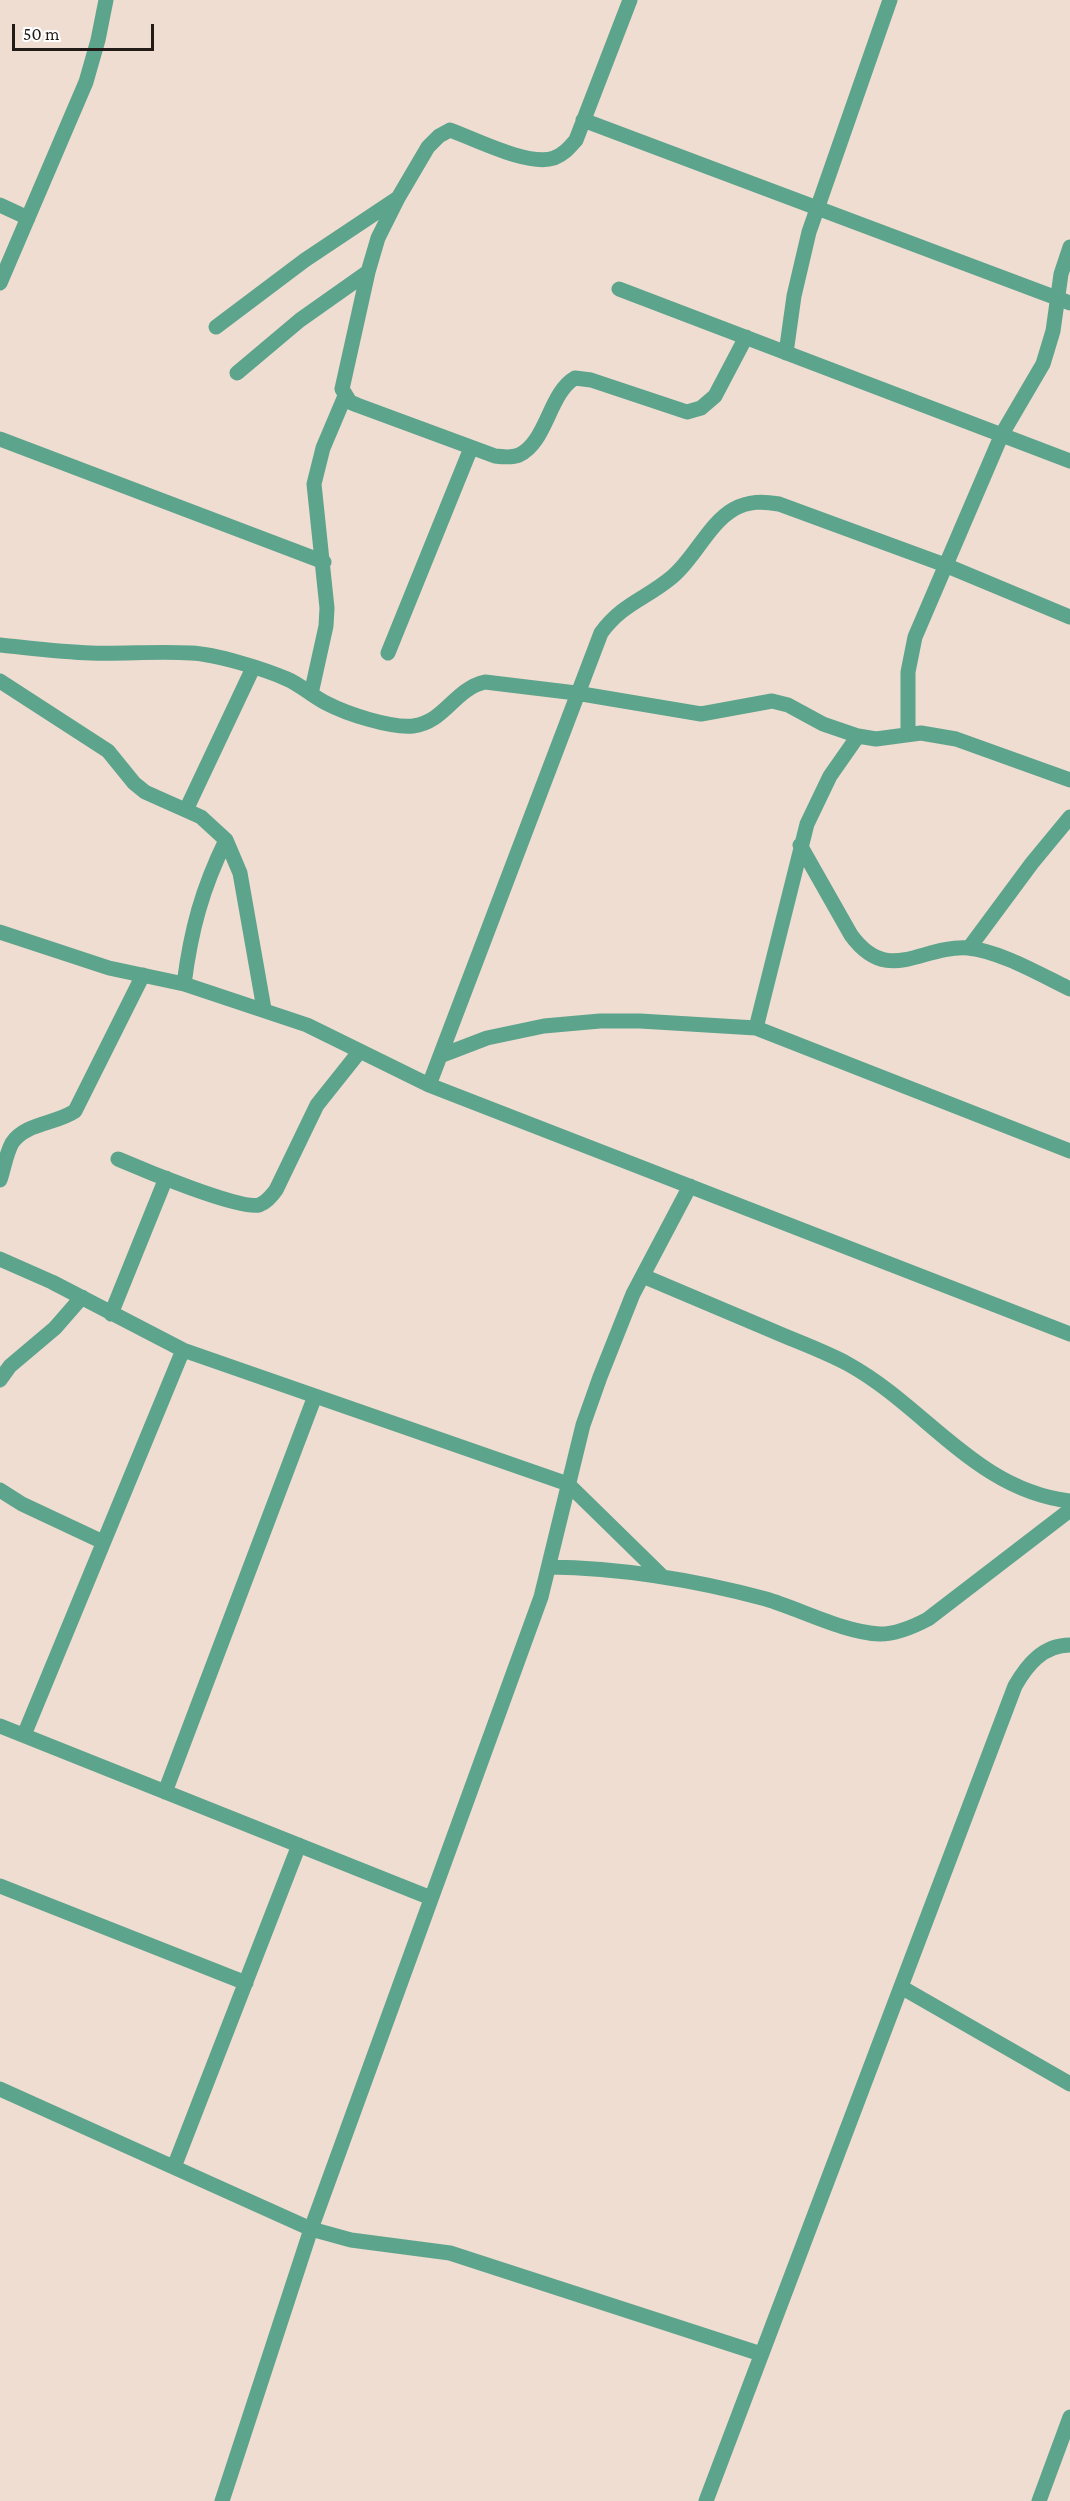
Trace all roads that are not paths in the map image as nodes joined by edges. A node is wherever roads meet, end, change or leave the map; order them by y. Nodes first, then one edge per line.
1 (106, 0) edge
2 (630, 0) edge
3 (890, 0) edge
4 (583, 120) junction
5 (398, 198) junction
6 (0, 204) edge
7 (817, 209) junction
8 (28, 218) junction
9 (1070, 247) edge
10 (368, 272) junction
11 (0, 283) edge
12 (619, 289) dead end
13 (1064, 301) edge
14 (216, 327) dead end
15 (746, 337) junction
16 (786, 353) junction
17 (237, 373) dead end
18 (345, 396) junction
19 (1002, 434) junction
20 (0, 439) edge
21 (471, 448) junction
22 (1070, 461) edge
23 (324, 562) junction
24 (945, 565) junction
25 (1070, 616) edge
26 (0, 645) edge
27 (388, 653) dead end
28 (253, 668) junction
29 (0, 681) edge
30 (576, 693) junction
31 (311, 694) junction
32 (908, 734) junction
33 (858, 736) junction
34 (1070, 780) edge
35 (186, 810) junction
36 (1070, 817) edge
37 (226, 840) junction
38 (800, 845) junction
39 (0, 932) edge
40 (969, 948) junction
41 (142, 975) junction
42 (184, 984) junction
43 (1070, 989) edge
44 (264, 1009) junction
45 (756, 1028) junction
46 (360, 1051) junction
47 (440, 1056) junction
48 (429, 1085) junction
49 (1070, 1151) edge
50 (118, 1159) dead end
51 (166, 1178) junction
52 (0, 1180) edge
53 (690, 1185) junction
54 (0, 1259) edge
55 (643, 1276) junction
56 (82, 1298) junction
57 (111, 1314) junction
58 (1070, 1334) edge
59 (183, 1350) junction
60 (0, 1380) edge
61 (315, 1396) junction
62 (568, 1484) junction
63 (0, 1490) edge
64 (1070, 1501) edge
65 (1070, 1510) edge
66 (103, 1542) junction
67 (549, 1567) junction
68 (663, 1577) junction
69 (1069, 1642) edge
70 (0, 1726) edge
71 (24, 1736) junction
72 (165, 1792) junction
73 (300, 1845) junction
74 (0, 1886) edge
75 (431, 1898) junction
76 (246, 1983) junction
77 (901, 1987) junction
78 (1070, 2084) edge
79 (0, 2089) edge
80 (174, 2167) junction
81 (311, 2229) junction
82 (761, 2354) junction
83 (1068, 2426) edge
84 (222, 2501) edge
85 (706, 2501) edge
86 (1039, 2501) edge

1 - 8 street
2 - 4 street
3 - 7 street
4 - 5 street
4 - 7 street
5 - 10 street
5 - 14 street
6 - 8 street
7 - 13 street
7 - 16 street
8 - 11 street
9 - 13 street
10 - 17 street
10 - 18 street
12 - 15 street
13 - 19 street
15 - 16 street
15 - 21 street
16 - 19 street
18 - 21 street
18 - 23 street
19 - 22 street
19 - 24 street
20 - 23 street
21 - 27 street
23 - 31 street
24 - 25 street
24 - 30 street
24 - 32 street
26 - 28 street
28 - 31 street
28 - 35 street
29 - 35 street
30 - 31 street
30 - 33 street
30 - 47 street
32 - 33 street
32 - 34 street
33 - 38 street
35 - 37 street
36 - 40 street
37 - 42 street
37 - 44 street
38 - 40 street
38 - 45 street
39 - 41 street
40 - 43 street
41 - 42 street
41 - 52 street
42 - 44 street
44 - 46 street
45 - 47 street
45 - 49 street
46 - 48 street
46 - 51 street
47 - 48 street
48 - 53 street
50 - 51 street
51 - 57 street
53 - 55 street
53 - 58 street
54 - 56 street
55 - 62 street
55 - 64 street
56 - 57 street
56 - 60 street
57 - 59 street
59 - 61 street
59 - 66 street
61 - 62 street
61 - 72 street
62 - 67 street
62 - 68 street
63 - 66 street
65 - 68 street
66 - 71 street
67 - 68 street
67 - 75 street
69 - 77 street
70 - 71 street
71 - 72 street
72 - 73 street
73 - 75 street
73 - 76 street
74 - 76 street
75 - 81 street
76 - 80 street
77 - 78 street
77 - 82 street
79 - 80 street
80 - 81 street
81 - 82 street
81 - 84 street
82 - 85 street
83 - 86 street

